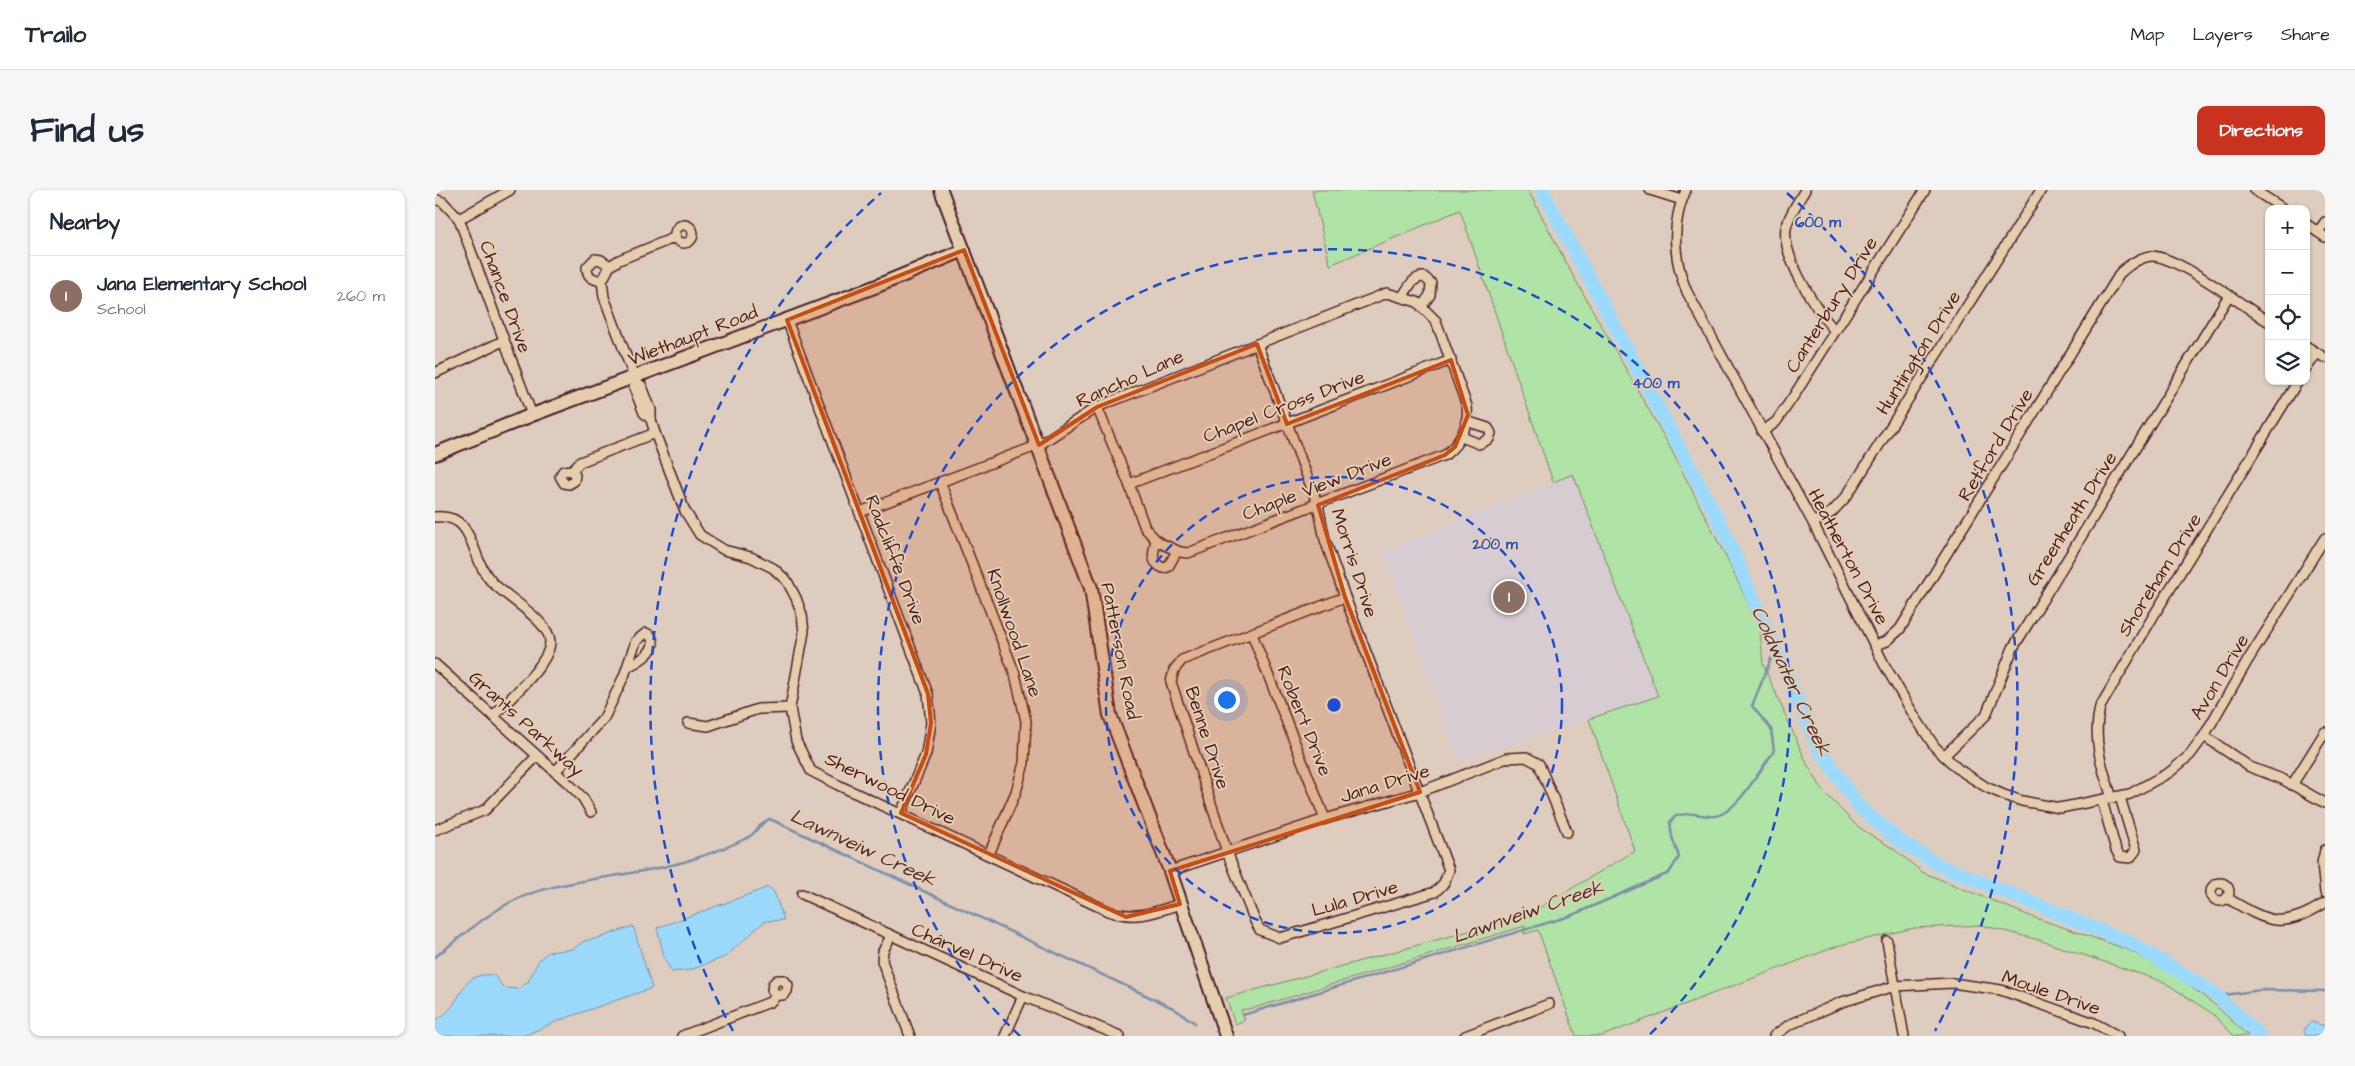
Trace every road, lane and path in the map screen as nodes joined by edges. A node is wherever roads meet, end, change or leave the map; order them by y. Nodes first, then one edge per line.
1 (510, 190) edge
2 (941, 190) edge
3 (1650, 190) edge
4 (1686, 190) edge
5 (1805, 190) edge
6 (1925, 190) edge
7 (2041, 190) edge
8 (2254, 190) edge
9 (435, 199) edge
10 (1682, 200) junction
11 (2277, 205) edge
12 (459, 218) junction
13 (2325, 222) edge
14 (2310, 226) edge
15 (2322, 234) edge
16 (676, 237) dead end
17 (964, 250) junction
18 (610, 266) junction
19 (602, 282) junction
20 (1403, 297) junction
21 (2228, 297) junction
22 (1420, 304) junction
23 (787, 320) junction
24 (2265, 320) edge
25 (1835, 331) junction
26 (503, 341) junction
27 (1257, 344) junction
28 (2310, 348) edge
29 (2321, 355) edge
30 (1451, 360) junction
31 (2310, 365) edge
32 (435, 373) edge
33 (635, 380) junction
34 (2296, 385) edge
35 (1097, 407) junction
36 (532, 415) junction
37 (1466, 421) junction
38 (1287, 424) junction
39 (1762, 432) junction
40 (655, 433) junction
41 (1462, 437) junction
42 (1039, 444) junction
43 (435, 454) edge
44 (572, 470) dead end
45 (939, 482) junction
46 (1129, 484) junction
47 (1318, 505) junction
48 (860, 512) junction
49 (435, 517) edge
50 (1813, 523) junction
51 (2325, 538) edge
52 (1156, 540) junction
53 (1177, 551) junction
54 (1345, 597) junction
55 (1252, 634) junction
56 (1876, 645) junction
57 (435, 664) edge
58 (627, 667) dead end
59 (790, 708) junction
60 (494, 715) junction
61 (688, 723) dead end
62 (2325, 732) edge
63 (2204, 736) junction
64 (537, 756) junction
65 (1944, 756) junction
66 (555, 772) junction
67 (2292, 785) junction
68 (1420, 792) junction
69 (2116, 798) junction
70 (2102, 801) junction
71 (2325, 803) edge
72 (591, 812) dead end
73 (901, 813) junction
74 (1325, 819) junction
75 (435, 830) edge
76 (1567, 832) dead end
77 (2325, 850) edge
78 (1227, 852) junction
79 (989, 854) junction
80 (1170, 871) junction
81 (2325, 893) edge
82 (802, 894) dead end
83 (2227, 898) dead end
84 (2325, 903) edge
85 (1180, 904) junction
86 (891, 936) junction
87 (1887, 941) dead end
88 (1895, 986) junction
89 (777, 995) dead end
90 (1023, 996) junction
91 (1549, 1004) dead end
92 (683, 1036) edge
93 (910, 1036) edge
94 (1005, 1036) edge
95 (1120, 1036) edge
96 (1226, 1036) edge
97 (1465, 1036) edge
98 (1774, 1036) edge
99 (1904, 1036) edge
100 (2118, 1036) edge

1 - 12 street
2 - 17 main road, Patterson Road
3 - 10 street
4 - 10 street, Heatherton Drive
5 - 25 street
6 - 25 street, Canterbury Drive
7 - 50 street, Huntington Drive
8 - 11 street
9 - 12 street, Chance Drive
10 - 39 street, Heatherton Drive
12 - 26 street, Chance Drive
13 - 15 street
14 - 15 street
16 - 18 street
17 - 23 main road, Wiethaupt Road
17 - 42 main road, Patterson Road
18 - 19 street
18 - 19 street
19 - 33 street, Sherwood Drive
20 - 22 street, Rancho Lane
20 - 22 street
20 - 27 street, Rancho Lane
21 - 24 street
21 - 56 street, Retford Drive
21 - 65 street, Greenheath Drive
22 - 30 street, Chaple View Drive
23 - 33 main road, Wiethaupt Road
23 - 48 street, Radcliffe Drive
25 - 39 street, Canterbury Drive
26 - 32 street
26 - 36 street, Chance Drive
27 - 35 street, Rancho Lane
27 - 38 street, Morris Drive
28 - 29 street
29 - 31 street
30 - 37 street, Chaple View Drive
30 - 38 street, Chapel Cross Drive
33 - 36 main road, Wiethaupt Road
33 - 40 street, Sherwood Drive
34 - 69 street, Shoreham Drive
35 - 42 street, Rancho Lane
35 - 46 street
36 - 43 main road, Wiethaupt Road
37 - 41 street, Chaple View Drive
37 - 41 street
38 - 46 street, Chapel Cross Drive
38 - 47 street, Morris Drive
39 - 50 street, Heatherton Drive
40 - 44 street
40 - 59 street, Sherwood Drive
41 - 47 street, Chaple View Drive
42 - 45 street, Rancho Lane
42 - 80 main road, Patterson Road
45 - 48 street, Rancho Lane
45 - 79 street, Knollwood Lane
46 - 52 street
47 - 53 street, Chaple View Drive
47 - 54 street, Morris Drive
48 - 73 street, Radcliffe Drive
49 - 60 street
50 - 56 street, Heatherton Drive
51 - 63 street, Avon Drive
52 - 53 street
52 - 53 street
54 - 55 street, Benne Drive
54 - 68 street, Morris Drive
55 - 74 street, Robert Drive
55 - 78 street, Benne Drive
56 - 65 street, Heatherton Drive
57 - 60 street, Grants Parkway
58 - 66 street
59 - 61 street
59 - 73 street, Sherwood Drive
60 - 64 street, Grants Parkway
62 - 67 street
63 - 67 street
63 - 69 street, Avon Drive
64 - 66 street, Grants Parkway
64 - 75 street
65 - 70 street, Heatherton Drive
66 - 72 street, Grants Parkway
67 - 71 street
68 - 74 street, Jana Drive
68 - 76 street, Jana Drive
68 - 78 street, Lula Drive
69 - 70 street, Heatherton Drive
69 - 70 street, Shoreham Drive
73 - 79 street, Sherwood Drive
74 - 78 street, Jana Drive
77 - 81 street
78 - 80 street, Jana Drive
79 - 85 street, Sherwood Drive
80 - 85 main road, Patterson Road
82 - 86 street, Charvel Drive
83 - 84 street
85 - 96 main road, Patterson Road
86 - 90 street, Charvel Drive
86 - 93 street
87 - 88 street
88 - 98 street, Moule Drive
88 - 99 street
88 - 100 street, Moule Drive
89 - 92 street
90 - 94 street
90 - 95 street, Charvel Drive
91 - 97 street

